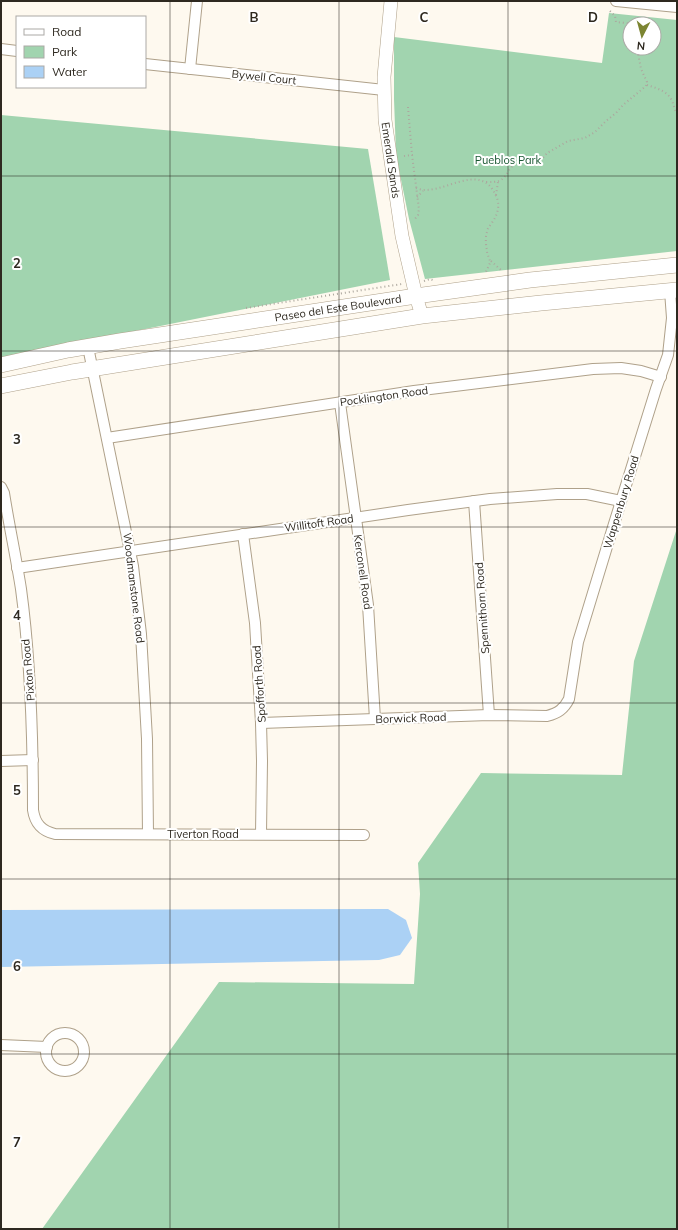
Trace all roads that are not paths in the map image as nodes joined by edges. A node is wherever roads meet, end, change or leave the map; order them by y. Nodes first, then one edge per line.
1 (197, 1) edge
2 (391, 1) edge
3 (616, 1) edge
4 (677, 7) edge
5 (1, 49) edge
6 (16, 51) edge
7 (146, 64) edge
8 (190, 69) junction
9 (384, 90) junction
10 (677, 265) edge
11 (674, 290) edge
12 (416, 296) junction
13 (422, 316) junction
14 (88, 347) junction
15 (1, 365) edge
16 (93, 369) junction
17 (661, 377) junction
18 (1, 386) edge
19 (340, 403) junction
20 (107, 438) junction
21 (1, 487) edge
22 (474, 501) junction
23 (621, 501) junction
24 (356, 518) junction
25 (243, 534) junction
26 (130, 551) junction
27 (17, 568) junction
28 (560, 711) joint
29 (489, 715) junction
30 (375, 719) junction
31 (261, 723) junction
32 (33, 760) junction
33 (1, 761) edge
34 (42, 829) joint
35 (148, 834) junction
36 (261, 834) junction
37 (364, 835) dead end
38 (1, 1045) edge
39 (47, 1046) dead end

1 - 8 street
2 - 9 street, Emerald Sands
3 - 4 street
5 - 6 street
7 - 8 street, Bywell Court
8 - 9 street, Bywell Court
9 - 12 street, Emerald Sands
10 - 12 main road, Paseo del Este Boulevard
11 - 13 main road, Paseo del Este Boulevard
11 - 17 street, Wappenbury Road
12 - 13 street, Emerald Sands
12 - 14 main road, Paseo del Este Boulevard
13 - 16 main road, Paseo del Este Boulevard
14 - 15 main road, Paseo del Este Boulevard
14 - 16 street, Woodmanstone Road
16 - 18 main road, Paseo del Este Boulevard
16 - 20 street, Woodmanstone Road
17 - 19 street, Pocklington Road
17 - 23 street, Wappenbury Road
19 - 20 street, Pocklington Road
19 - 24 street, Kerconell Road
20 - 26 street, Woodmanstone Road
21 - 27 street, Pixton Road
22 - 23 street, Willitoft Road
22 - 24 street, Willitoft Road
22 - 29 street, Spennithorn Road
23 - 28 street, Wappenbury Road
24 - 25 street, Willitoft Road
24 - 30 street, Kerconell Road
25 - 26 street, Willitoft Road
25 - 31 street, Spofforth Road
26 - 27 street, Willitoft Road
26 - 35 street, Woodmanstone Road
27 - 32 street, Pixton Road
28 - 29 street, Borwick Road
29 - 30 street, Borwick Road
30 - 31 street, Borwick Road
31 - 36 street, Spofforth Road
32 - 33 street
32 - 34 street, Pixton Road
34 - 35 street, Tiverton Road
35 - 36 street, Tiverton Road
36 - 37 street, Tiverton Road
38 - 39 street

